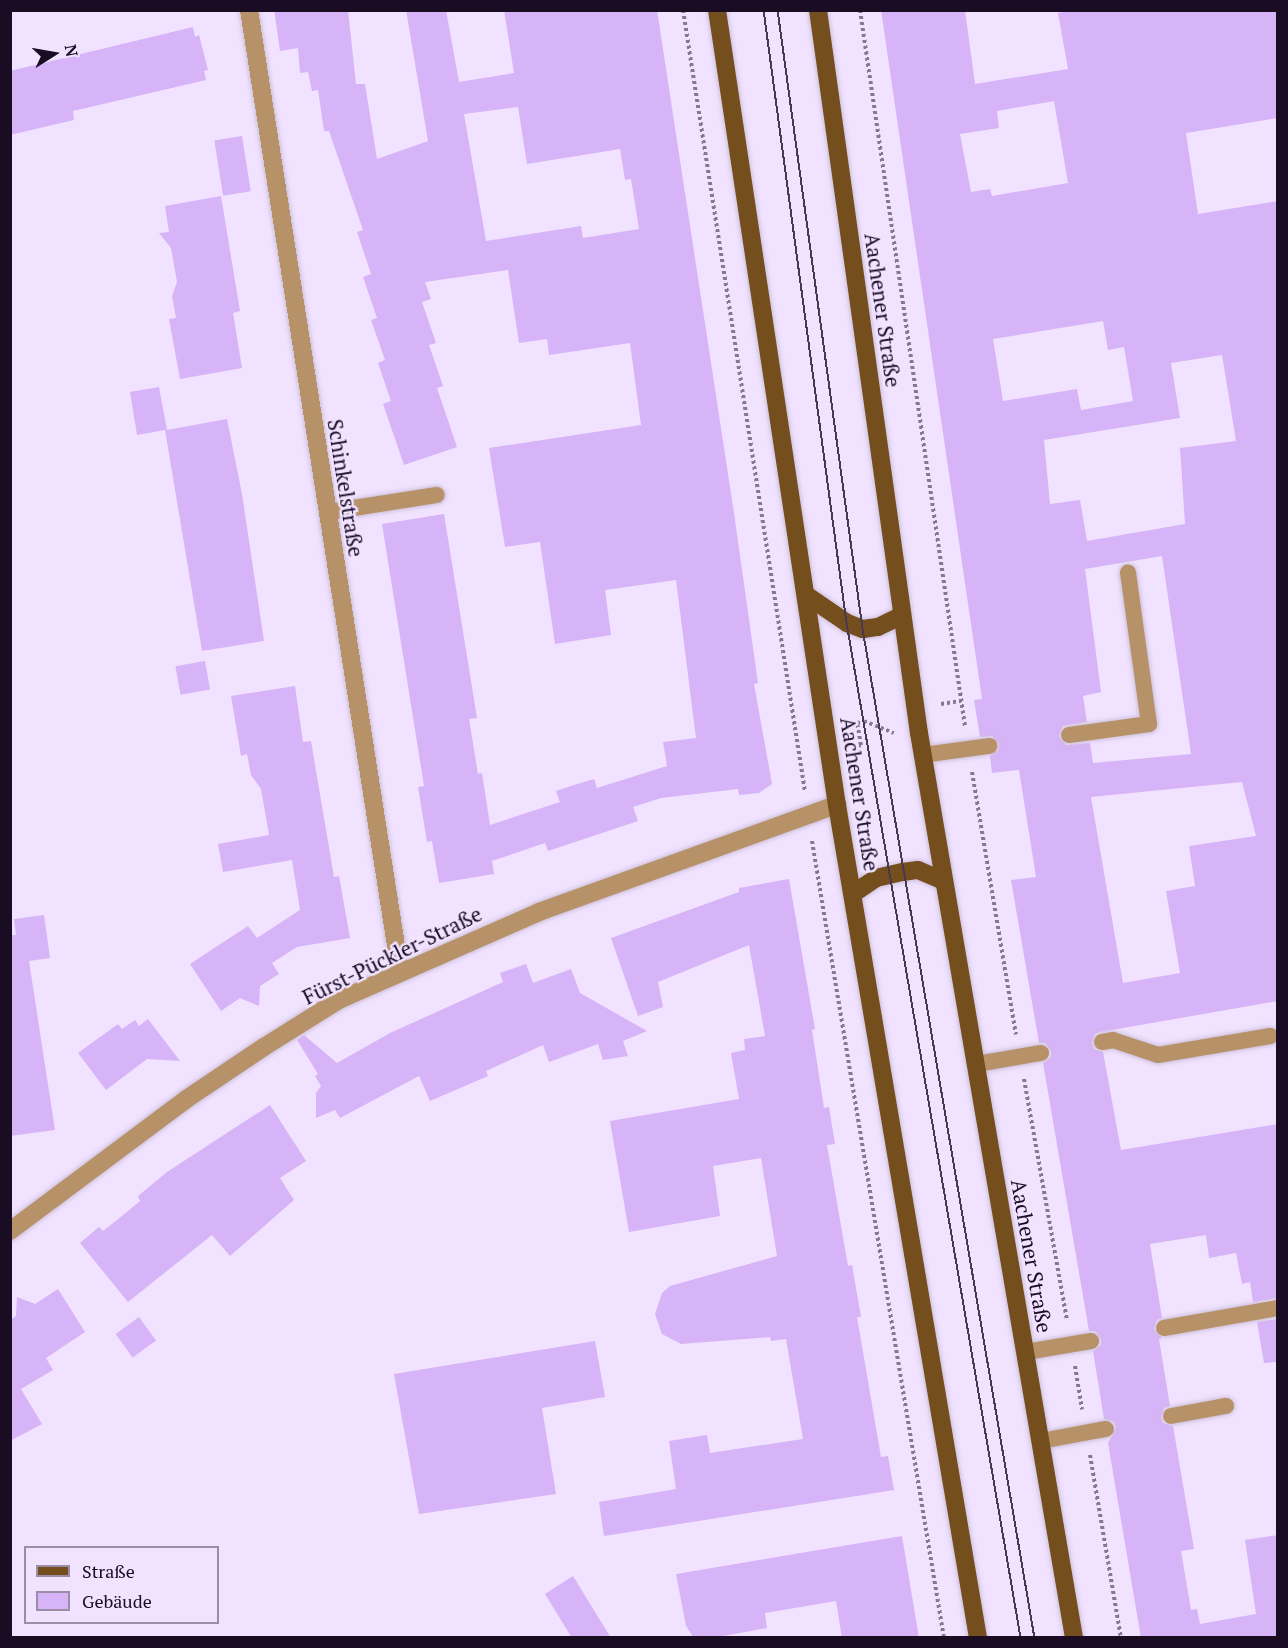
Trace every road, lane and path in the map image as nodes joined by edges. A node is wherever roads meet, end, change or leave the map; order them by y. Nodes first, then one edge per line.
1 (249, 10) edge
2 (717, 10) edge
3 (818, 10) edge
4 (860, 10) edge
5 (437, 495) dead end
6 (328, 512) junction
7 (1128, 572) dead end
8 (806, 595) junction
9 (901, 616) junction
10 (961, 701) junction
11 (915, 708) junction
12 (1069, 735) dead end
13 (989, 746) dead end
14 (969, 749) junction
15 (830, 751) junction
16 (799, 754) dead end
17 (922, 755) junction
18 (837, 805) junction
19 (944, 881) junction
20 (854, 893) junction
21 (400, 972) junction
22 (1270, 1036) dead end
23 (1102, 1042) dead end
24 (1041, 1053) dead end
25 (1020, 1056) junction
26 (977, 1064) junction
27 (10, 1231) edge
28 (1277, 1308) edge
29 (1164, 1328) dead end
30 (1091, 1341) dead end
31 (1071, 1344) junction
32 (1026, 1353) junction
33 (1226, 1406) dead end
34 (1171, 1416) dead end
35 (1106, 1429) dead end
36 (1086, 1433) junction
37 (1041, 1442) junction
38 (978, 1638) edge
39 (1074, 1638) edge
40 (1121, 1638) edge

1 - 6 street, Schinkelstraße
2 - 8 main road, Aachener Straße
3 - 9 main road, Aachener Straße
4 - 10 path
5 - 6 lane
6 - 21 street, Schinkelstraße
7 - 12 lane
8 - 9 main road
8 - 15 main road, Aachener Straße
9 - 11 main road, Aachener Straße
10 - 11 path
10 - 14 path
11 - 15 path
11 - 17 main road, Aachener Straße
13 - 14 lane
14 - 17 lane
14 - 25 path
15 - 16 path
15 - 18 main road, Aachener Straße
17 - 19 main road, Aachener Straße
18 - 20 main road, Aachener Straße
18 - 21 street, Fürst-Pückler-Straße
19 - 20 main road, Aachener Straße
19 - 26 main road, Aachener Straße
20 - 38 main road, Aachener Straße
21 - 27 street, Fürst-Pückler-Straße
22 - 23 lane
24 - 25 lane
25 - 26 lane
25 - 31 path
26 - 32 main road, Aachener Straße
28 - 29 lane
30 - 31 lane
31 - 32 lane
31 - 36 path
32 - 37 main road, Aachener Straße
33 - 34 lane
35 - 36 lane
36 - 37 lane
36 - 40 path
37 - 39 main road, Aachener Straße

